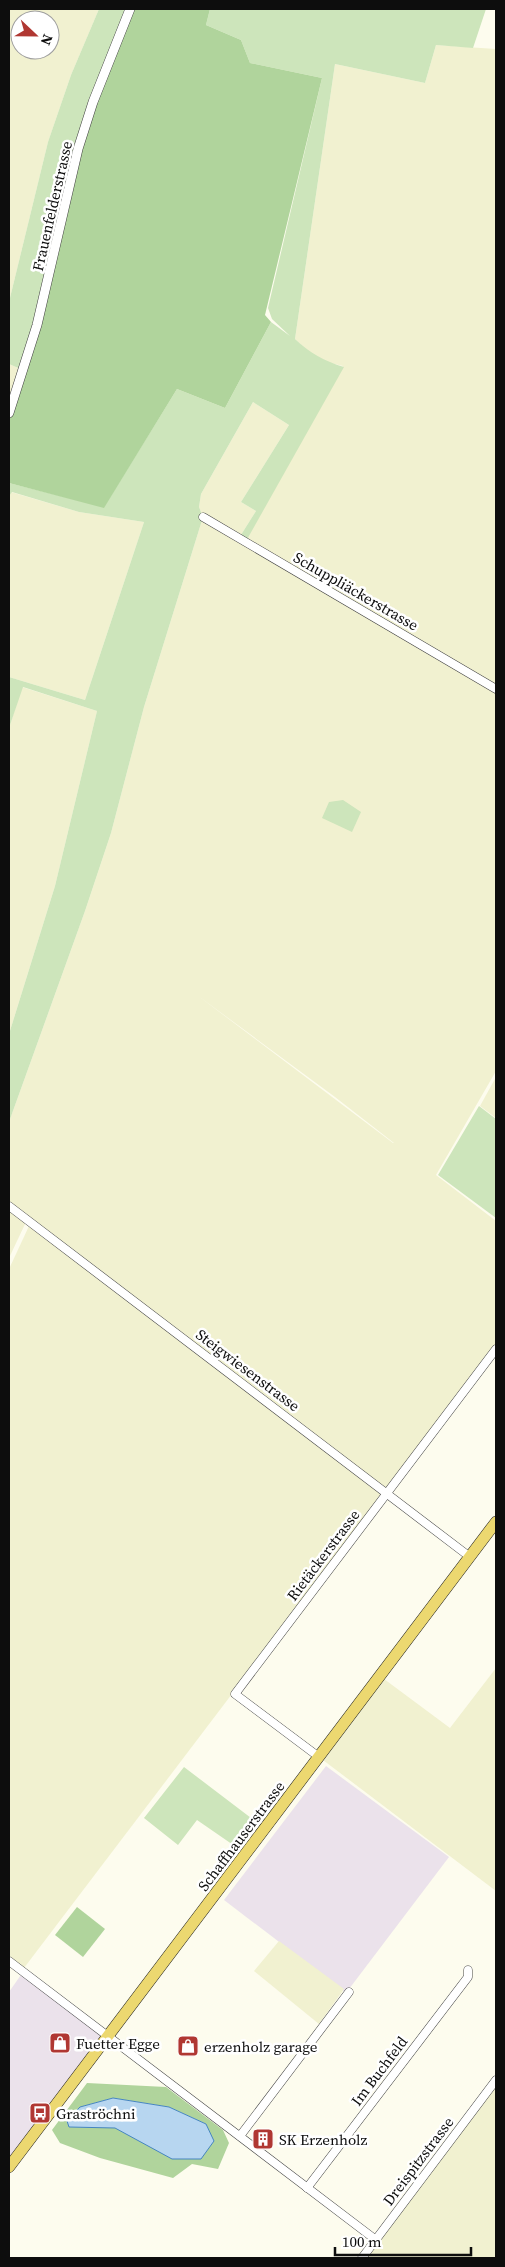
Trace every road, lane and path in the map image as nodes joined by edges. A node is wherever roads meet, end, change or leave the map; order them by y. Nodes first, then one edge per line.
1 (130, 9) edge
2 (9, 413) edge
3 (203, 517) dead end
4 (496, 688) edge
5 (9, 1206) edge
6 (496, 1350) edge
7 (387, 1494) junction
8 (496, 1522) edge
9 (470, 1557) junction
10 (319, 1757) junction
11 (9, 1961) edge
12 (468, 1970) dead end
13 (349, 1992) dead end
14 (108, 2035) junction
15 (496, 2080) edge
16 (240, 2136) junction
17 (9, 2167) edge
18 (307, 2188) junction
19 (376, 2240) junction
20 (362, 2258) edge

1 - 2 street, Frauenfelderstrasse
3 - 4 street, Schuppliäckerstrasse
5 - 7 street, Steigwiesenstrasse
6 - 7 street, Rietäckerstrasse
7 - 9 street, Steigwiesenstrasse
7 - 10 street, Rietäckerstrasse
8 - 9 main road, Schaffhauserstrasse
9 - 10 main road, Schaffhauserstrasse
10 - 14 main road, Schaffhauserstrasse
11 - 14 street
12 - 18 street, Im Buchfeld
13 - 16 street
14 - 16 street
14 - 17 main road, Schaffhauserstrasse
15 - 19 street, Dreispitzstrasse
16 - 18 street
18 - 19 street
19 - 20 street, Dreispitzstrasse

